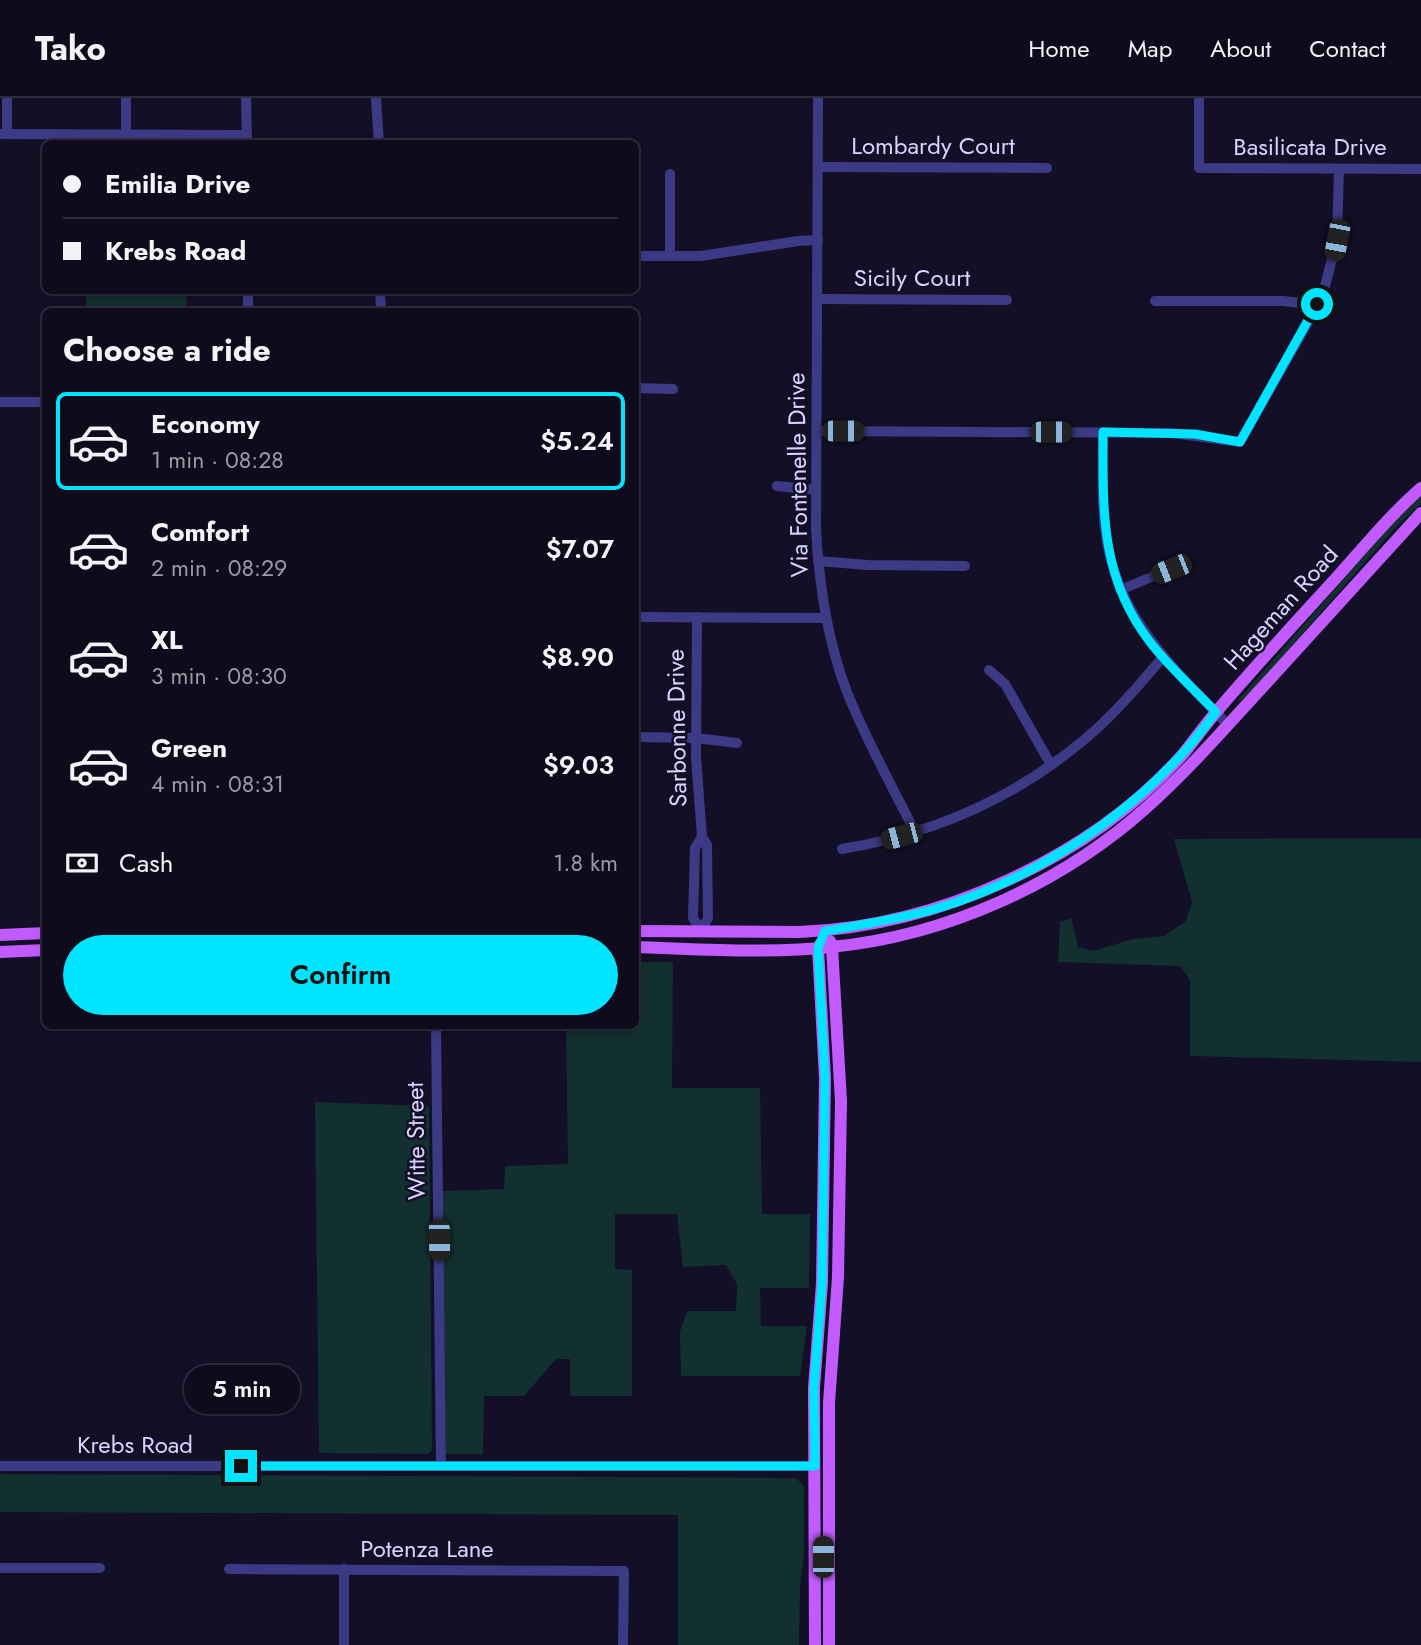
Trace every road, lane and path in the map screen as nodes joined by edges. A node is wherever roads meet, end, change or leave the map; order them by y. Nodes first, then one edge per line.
1 (7, 98) edge
2 (126, 98) edge
3 (246, 98) edge
4 (376, 98) edge
5 (818, 98) edge
6 (1199, 98) edge
7 (4, 134) edge
8 (127, 135) junction
9 (247, 139) edge
10 (379, 140) edge
11 (818, 167) junction
12 (1047, 168) dead end
13 (1339, 169) junction
14 (1421, 169) edge
15 (670, 174) dead end
16 (818, 240) junction
17 (639, 256) edge
18 (670, 257) junction
19 (817, 299) junction
20 (1007, 300) dead end
21 (1154, 301) dead end
22 (1317, 304) junction
23 (639, 388) edge
24 (673, 389) dead end
25 (0, 402) edge
26 (42, 402) edge
27 (817, 431) junction
28 (1103, 432) junction
29 (776, 486) dead end
30 (1421, 488) edge
31 (816, 490) junction
32 (1421, 513) edge
33 (818, 561) junction
34 (965, 566) dead end
35 (1171, 569) dead end
36 (1120, 590) junction
37 (639, 617) edge
38 (697, 617) junction
39 (826, 618) junction
40 (1163, 657) junction
41 (989, 670) dead end
42 (1216, 712) junction
43 (1228, 725) junction
44 (639, 737) edge
45 (696, 738) junction
46 (737, 743) dead end
47 (1051, 765) junction
48 (915, 832) junction
49 (842, 849) dead end
50 (639, 931) edge
51 (701, 931) junction
52 (825, 931) junction
53 (42, 933) edge
54 (0, 937) edge
55 (639, 941) edge
56 (639, 947) edge
57 (832, 947) junction
58 (818, 948) junction
59 (42, 950) edge
60 (0, 952) edge
61 (436, 1029) edge
62 (0, 1466) edge
63 (440, 1466) junction
64 (815, 1466) junction
65 (0, 1568) edge
66 (100, 1568) dead end
67 (229, 1569) dead end
68 (344, 1570) junction
69 (829, 1590) junction
70 (344, 1645) edge
71 (624, 1645) edge
72 (815, 1645) edge
73 (829, 1645) edge

1 - 7 street
2 - 8 street
3 - 9 street
4 - 10 street
5 - 11 street, Via Fontenelle Drive
6 - 13 street, Basilicata Drive
7 - 8 street
8 - 9 street
11 - 12 street, Lombardy Court
11 - 16 street, Via Fontenelle Drive
13 - 14 street, Basilicata Drive
13 - 22 street
15 - 18 street
16 - 18 street
16 - 19 street, Via Fontenelle Drive
17 - 18 street
19 - 20 street, Sicily Court
19 - 27 street, Via Fontenelle Drive
21 - 22 street
22 - 28 street
23 - 24 street
25 - 26 street
27 - 28 street
27 - 31 street, Via Fontenelle Drive
28 - 36 street
29 - 31 street
30 - 42 main road, Hageman Road
31 - 33 street, Via Fontenelle Drive
32 - 43 main road, Hageman Road
33 - 34 street
33 - 39 street, Via Fontenelle Drive
35 - 36 street
36 - 40 street
37 - 38 street
38 - 39 street
38 - 45 street, Sarbonne Drive
39 - 48 street, Via Fontenelle Drive
40 - 42 street
40 - 47 street
41 - 47 street
42 - 43 street
42 - 52 main road, Hageman Road
43 - 57 main road, Hageman Road
44 - 45 street
45 - 46 street
45 - 51 street, Sarbonne Drive
47 - 48 street
48 - 49 street
50 - 51 main road, Hageman Road
51 - 52 main road, Hageman Road
51 - 55 main road
52 - 57 main road
52 - 58 main road
53 - 54 main road
56 - 58 main road, Hageman Road
57 - 58 main road, Hageman Road
57 - 69 main road
58 - 64 main road
59 - 60 main road
61 - 63 street, Witte Street
62 - 63 street, Krebs Road
63 - 64 street, Krebs Road
64 - 69 main road
64 - 72 main road
65 - 66 street
67 - 68 street, Potenza Lane
68 - 70 street
68 - 71 street, Potenza Lane
69 - 73 main road

